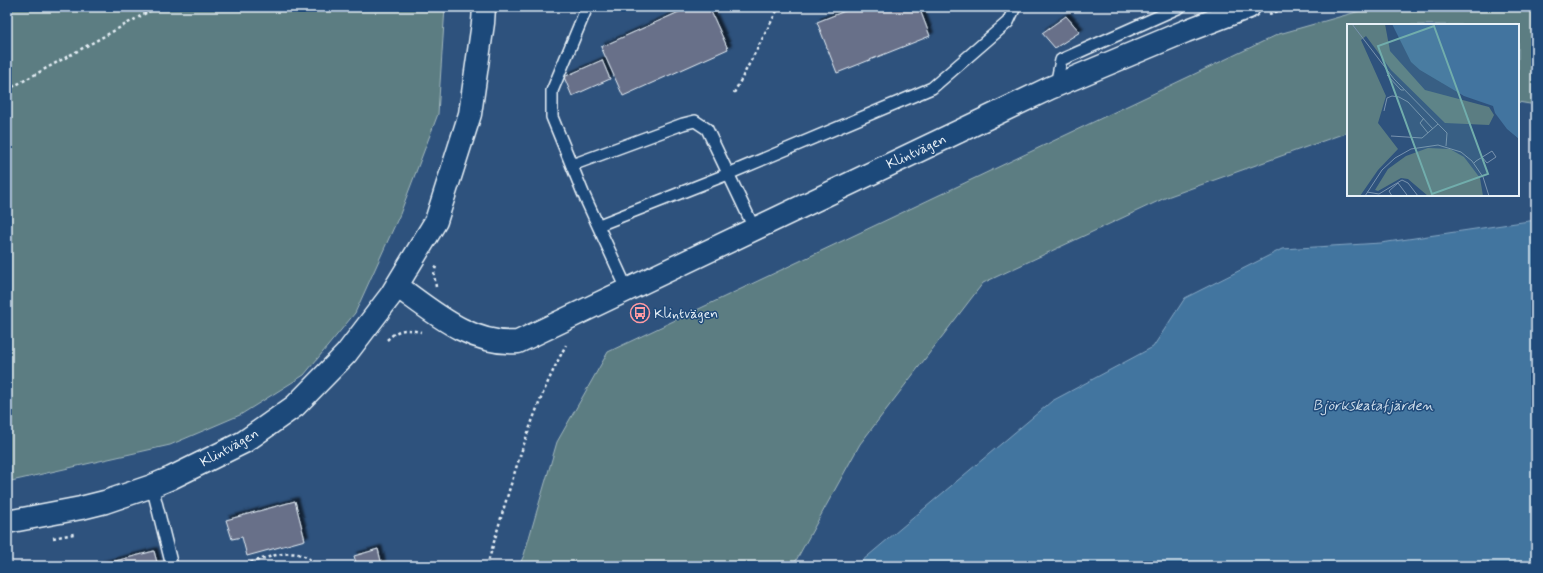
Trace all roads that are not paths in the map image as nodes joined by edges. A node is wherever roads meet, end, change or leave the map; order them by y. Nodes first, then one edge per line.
1 (484, 7) edge
2 (587, 7) edge
3 (1015, 7) edge
4 (1180, 7) edge
5 (1249, 7) edge
6 (1056, 85) junction
7 (572, 165) junction
8 (728, 174) junction
9 (599, 225) junction
10 (754, 228) junction
11 (397, 286) junction
12 (627, 289) junction
13 (152, 486) junction
14 (7, 522) edge
15 (172, 566) edge

1 - 11 street, Klintvägen
2 - 7 lane
3 - 8 lane
4 - 6 lane
5 - 6 street, Klintvägen
6 - 10 street, Klintvägen
7 - 8 lane
7 - 9 lane
8 - 9 lane
8 - 10 lane
9 - 12 lane
10 - 12 street, Klintvägen
11 - 12 street, Klintvägen
11 - 13 street, Klintvägen
13 - 14 street, Klintvägen
13 - 15 lane

